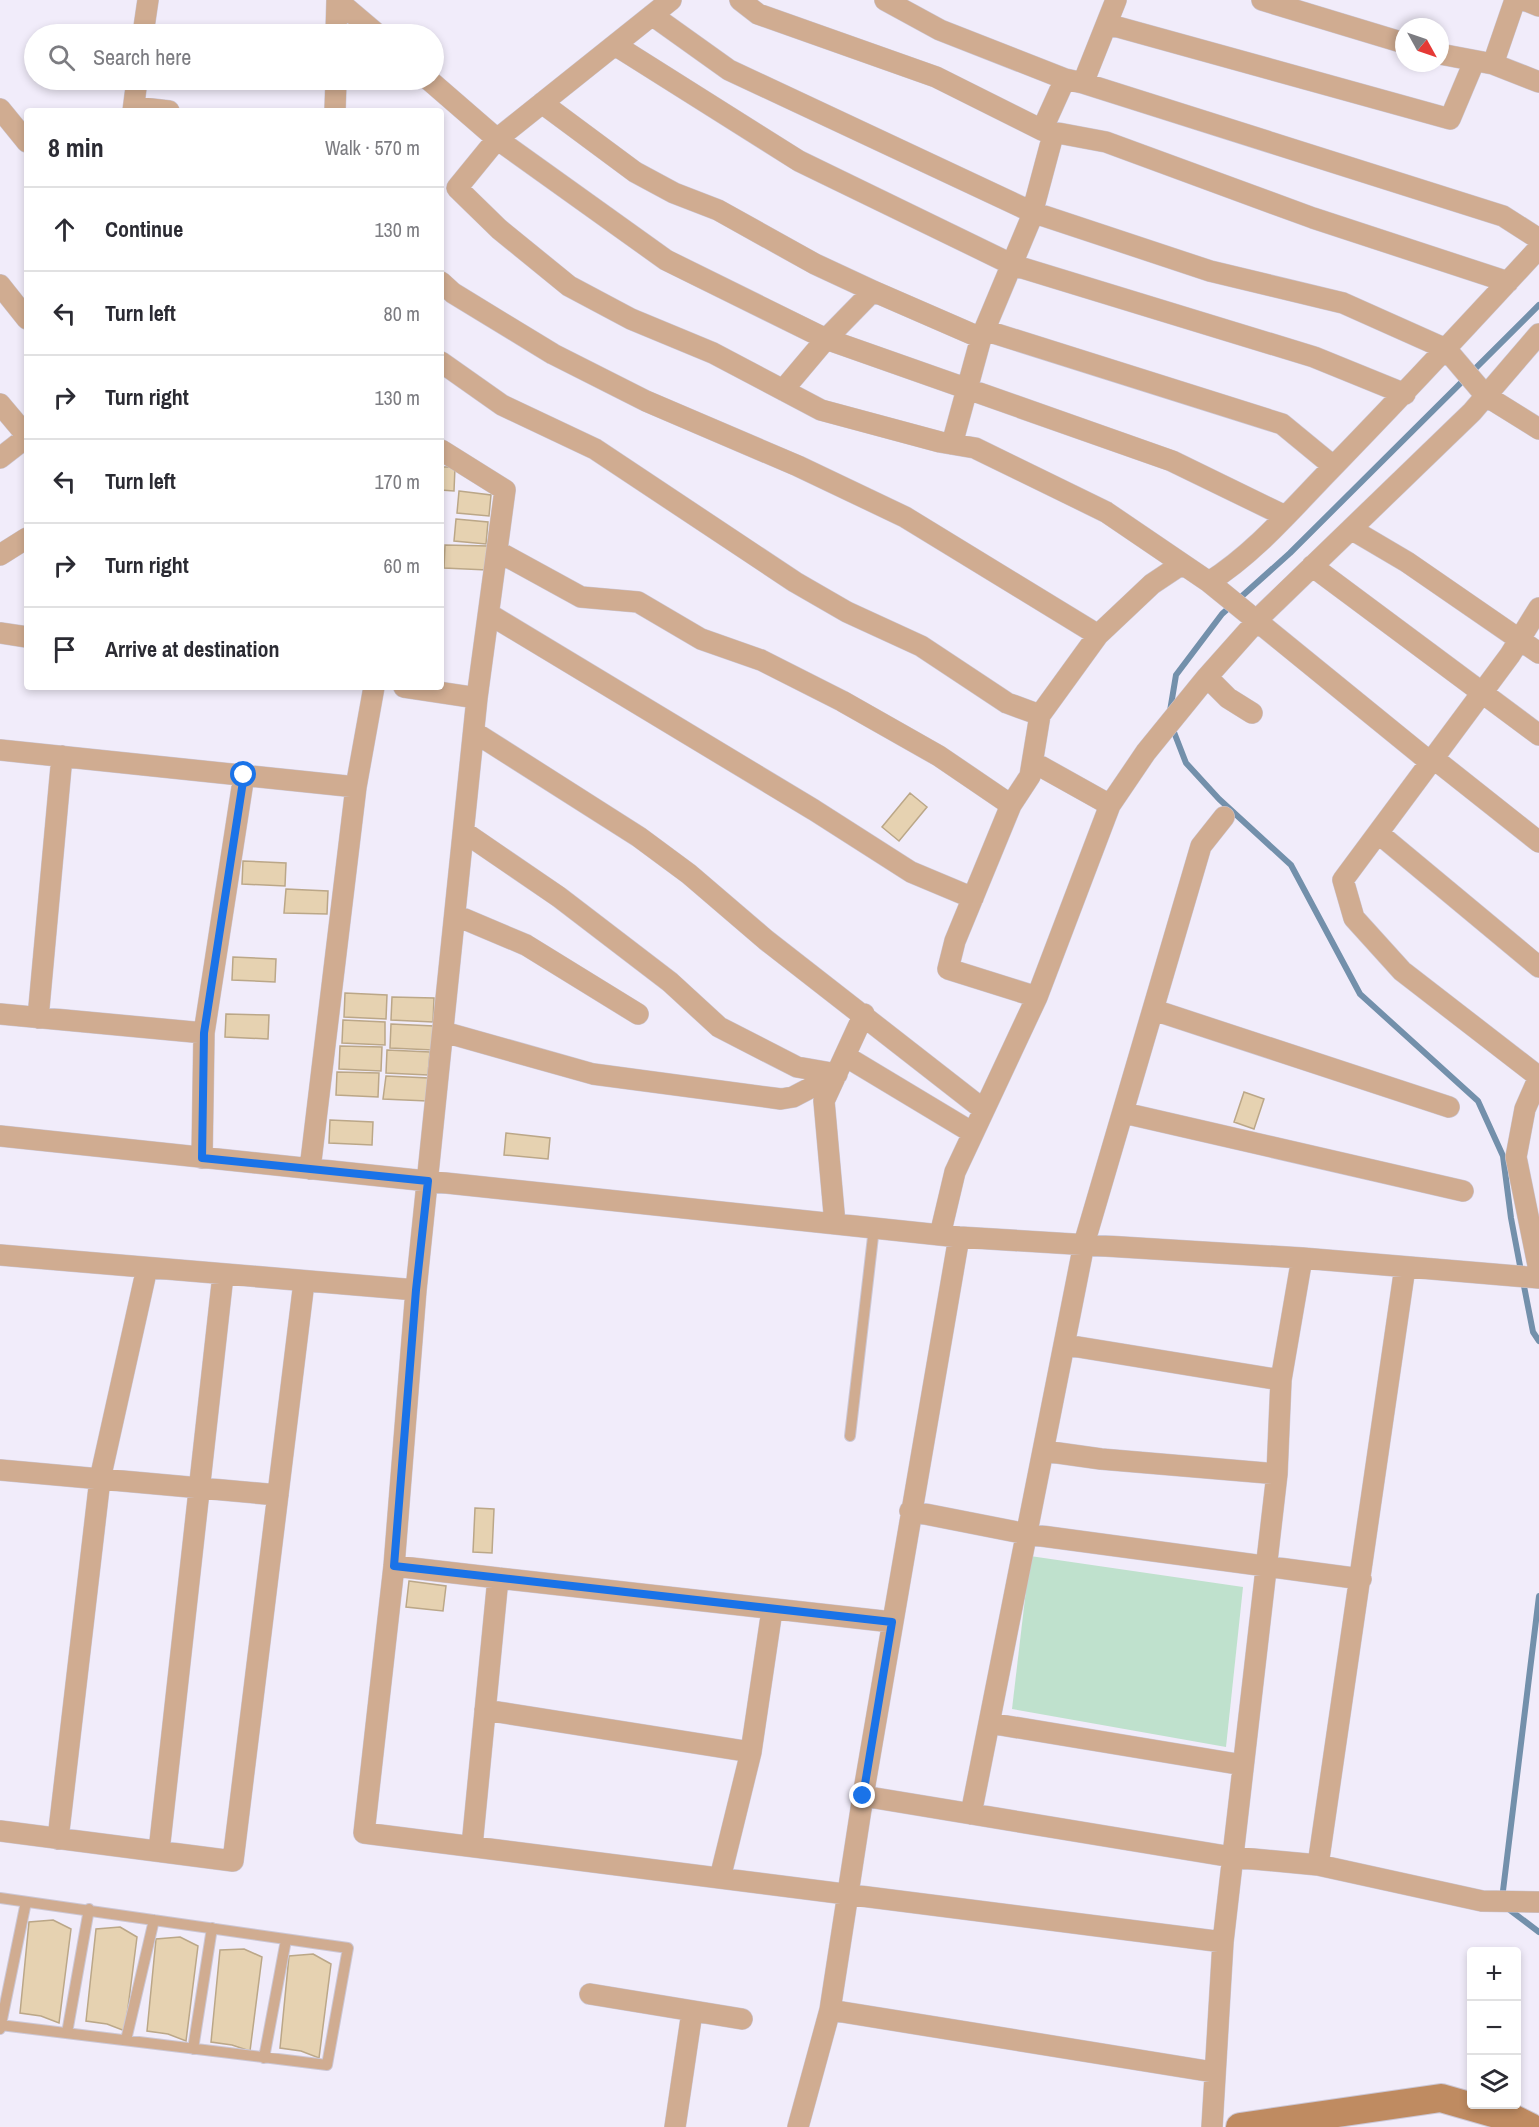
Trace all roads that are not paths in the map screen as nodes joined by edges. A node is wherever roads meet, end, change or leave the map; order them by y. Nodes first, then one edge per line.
1 (148, 0) edge
2 (671, 0) edge
3 (740, 0) edge
4 (885, 0) edge
5 (1116, 0) edge
6 (1262, 0) edge
7 (1515, 0) edge
8 (1524, 0) edge
9 (1539, 6) edge
10 (652, 15) junction
11 (144, 24) edge
12 (336, 24) edge
13 (365, 24) edge
14 (1107, 24) junction
15 (1395, 40) edge
16 (615, 45) junction
17 (1449, 56) edge
18 (1484, 63) junction
19 (1074, 81) junction
20 (1539, 82) edge
21 (136, 90) edge
22 (336, 90) edge
23 (441, 90) edge
24 (542, 104) junction
25 (133, 108) edge
26 (335, 108) edge
27 (0, 110) edge
28 (1042, 130) junction
29 (24, 138) edge
30 (497, 139) junction
31 (1032, 212) junction
32 (1539, 239) edge
33 (1539, 248) edge
34 (1013, 265) junction
35 (1508, 282) junction
36 (0, 285) edge
37 (444, 285) edge
38 (873, 291) junction
39 (24, 315) edge
40 (983, 334) junction
41 (1539, 335) edge
42 (826, 339) junction
43 (1446, 349) junction
44 (444, 364) edge
45 (967, 389) junction
46 (783, 390) junction
47 (1405, 394) junction
48 (1486, 396) junction
49 (0, 404) edge
50 (1539, 429) edge
51 (24, 432) edge
52 (24, 438) edge
53 (952, 444) junction
54 (444, 452) edge
55 (0, 458) edge
56 (1333, 466) junction
57 (1285, 516) junction
58 (1351, 529) junction
59 (24, 540) edge
60 (497, 551) junction
61 (0, 555) edge
62 (1182, 564) junction
63 (1312, 566) junction
64 (1209, 582) junction
65 (1539, 608) edge
66 (489, 614) junction
67 (1255, 622) junction
68 (0, 633) edge
69 (1098, 635) junction
70 (24, 637) edge
71 (1520, 639) junction
72 (1539, 653) edge
73 (1207, 677) junction
74 (373, 690) edge
75 (424, 690) edge
76 (1481, 694) junction
77 (477, 698) junction
78 (1252, 713) dead end
79 (1040, 715) junction
80 (474, 732) junction
81 (1539, 735) edge
82 (0, 750) edge
83 (62, 756) junction
84 (1432, 760) junction
85 (1033, 762) junction
86 (244, 775) junction
87 (356, 787) junction
88 (1011, 805) junction
89 (1110, 805) junction
90 (1224, 817) dead end
91 (464, 832) junction
92 (1378, 833) junction
93 (1539, 842) edge
94 (973, 898) junction
95 (455, 915) junction
96 (1539, 968) edge
97 (1038, 998) junction
98 (1154, 1010) junction
99 (0, 1014) edge
100 (638, 1014) dead end
101 (864, 1014) junction
102 (38, 1018) junction
103 (444, 1032) junction
104 (204, 1033) junction
105 (841, 1065) junction
106 (1539, 1077) edge
107 (1449, 1107) dead end
108 (984, 1110) junction
109 (1124, 1113) junction
110 (973, 1133) junction
111 (0, 1137) edge
112 (202, 1158) junction
113 (310, 1169) junction
114 (428, 1181) junction
115 (1463, 1191) dead end
116 (835, 1224) junction
117 (874, 1228) junction
118 (950, 1236) junction
119 (1084, 1244) junction
120 (0, 1256) edge
121 (1302, 1258) junction
122 (147, 1268) junction
123 (1405, 1268) junction
124 (223, 1275) junction
125 (1530, 1275) edge
126 (304, 1282) junction
127 (416, 1290) junction
128 (1065, 1345) junction
129 (1281, 1380) junction
130 (850, 1436) dead end
131 (1044, 1451) junction
132 (0, 1470) edge
133 (1277, 1474) junction
134 (100, 1479) junction
135 (199, 1488) junction
136 (278, 1495) junction
137 (910, 1511) junction
138 (1027, 1534) junction
139 (394, 1566) junction
140 (1266, 1568) junction
141 (498, 1578) junction
142 (1360, 1579) junction
143 (772, 1610) junction
144 (892, 1622) junction
145 (484, 1710) junction
146 (989, 1723) junction
147 (751, 1752) junction
148 (1243, 1765) junction
149 (863, 1796) junction
150 (971, 1814) junction
151 (0, 1831) edge
152 (58, 1839) junction
153 (472, 1846) junction
154 (159, 1851) junction
155 (1233, 1857) junction
156 (1318, 1865) junction
157 (720, 1878) junction
158 (848, 1894) junction
159 (0, 1898) edge
160 (26, 1902) junction
161 (1539, 1902) edge
162 (89, 1909) junction
163 (154, 1920) junction
164 (212, 1928) junction
165 (286, 1940) junction
166 (1223, 1942) junction
167 (590, 1994) dead end
168 (830, 2010) junction
169 (692, 2012) junction
170 (742, 2019) dead end
171 (0, 2026) edge
172 (66, 2033) junction
173 (126, 2040) junction
174 (193, 2049) junction
175 (264, 2058) junction
176 (1213, 2072) junction
177 (675, 2127) edge
178 (798, 2127) edge
179 (1212, 2127) edge
180 (1240, 2127) edge
181 (1530, 2127) edge

1 - 11 street
2 - 10 street
3 - 28 street
4 - 19 street
5 - 14 street
6 - 15 street
7 - 18 street
8 - 9 street
10 - 16 street
10 - 31 street
12 - 13 street
14 - 18 street
14 - 19 street
16 - 24 street
16 - 34 street
17 - 18 street
18 - 20 street
19 - 28 street
19 - 32 street
21 - 25 street
22 - 26 street
23 - 30 street
24 - 30 street
24 - 38 street
27 - 29 street
28 - 31 street
28 - 35 street
30 - 42 street
30 - 46 street
31 - 34 street
31 - 43 street
33 - 35 street
34 - 40 street
34 - 47 street
35 - 43 street
36 - 39 street
37 - 69 street
38 - 40 street
38 - 42 street
40 - 45 street
40 - 56 street
41 - 48 street
42 - 45 street
42 - 46 street
43 - 47 street
43 - 48 street
44 - 79 street
45 - 53 street
45 - 57 street
46 - 53 street
47 - 56 street
48 - 50 street
48 - 58 street
49 - 51 street
52 - 55 street
53 - 62 street
54 - 60 street
56 - 57 street
57 - 64 street
58 - 63 street
58 - 71 street
59 - 61 street
60 - 66 street
60 - 88 street
62 - 64 street
62 - 69 street
63 - 67 street
63 - 76 street
64 - 67 street
65 - 71 street
66 - 77 street
66 - 94 street
67 - 73 street
67 - 84 street
68 - 70 street
69 - 79 street
71 - 72 street
71 - 76 street
73 - 78 street
73 - 89 street
74 - 87 street
75 - 77 street
76 - 81 street
76 - 84 street
77 - 80 street
79 - 85 street
80 - 91 street
80 - 101 street
82 - 83 street
83 - 86 street
83 - 102 street
84 - 92 street
84 - 93 street
85 - 88 street
85 - 89 street
86 - 87 street
86 - 104 street
87 - 113 street
88 - 94 street
89 - 97 street
90 - 98 street
91 - 95 street
91 - 105 street
92 - 96 street
92 - 106 street
94 - 97 street
95 - 100 street
95 - 103 street
97 - 108 street
98 - 107 street
98 - 109 street
99 - 102 street
101 - 105 street
101 - 108 street
102 - 104 street
103 - 105 street
103 - 114 street
104 - 112 street
105 - 110 street
105 - 116 street
106 - 125 street
108 - 110 street
109 - 115 street
109 - 119 street
110 - 118 street
111 - 112 street
112 - 113 street
113 - 114 street
114 - 116 street
114 - 127 street
116 - 117 street
117 - 118 street
117 - 130 lane
118 - 119 street
118 - 137 street
119 - 121 street
119 - 128 street
120 - 122 street
121 - 123 street
121 - 129 street
122 - 124 street
122 - 134 street
123 - 125 street
123 - 142 street
124 - 126 street
124 - 135 street
126 - 127 street
126 - 136 street
127 - 139 street
128 - 129 street
128 - 131 street
129 - 133 street
131 - 133 street
131 - 138 street
132 - 134 street
133 - 140 street
134 - 135 street
134 - 152 street
135 - 136 street
135 - 154 street
136 - 154 street
137 - 138 street
137 - 144 street
138 - 140 street
138 - 146 street
139 - 141 street
139 - 153 street
140 - 142 street
140 - 148 street
141 - 143 street
141 - 145 street
142 - 156 street
143 - 144 street
143 - 147 street
144 - 149 street
145 - 147 street
145 - 153 street
146 - 148 street
146 - 150 street
147 - 157 street
148 - 155 street
149 - 150 street
149 - 158 street
150 - 155 street
151 - 152 street
152 - 154 street
153 - 157 street
155 - 156 street
155 - 166 street
156 - 161 street
157 - 158 street
158 - 166 street
158 - 168 street
159 - 160 lane
160 - 162 lane
160 - 171 lane
162 - 163 lane
162 - 172 lane
163 - 164 lane
163 - 173 lane
164 - 165 lane
164 - 174 lane
165 - 175 lane
165 - 175 lane
166 - 176 street
167 - 169 street
168 - 176 street
168 - 178 street
169 - 170 street
169 - 177 street
171 - 172 lane
172 - 173 lane
173 - 174 lane
174 - 175 lane
176 - 179 street
180 - 181 street

